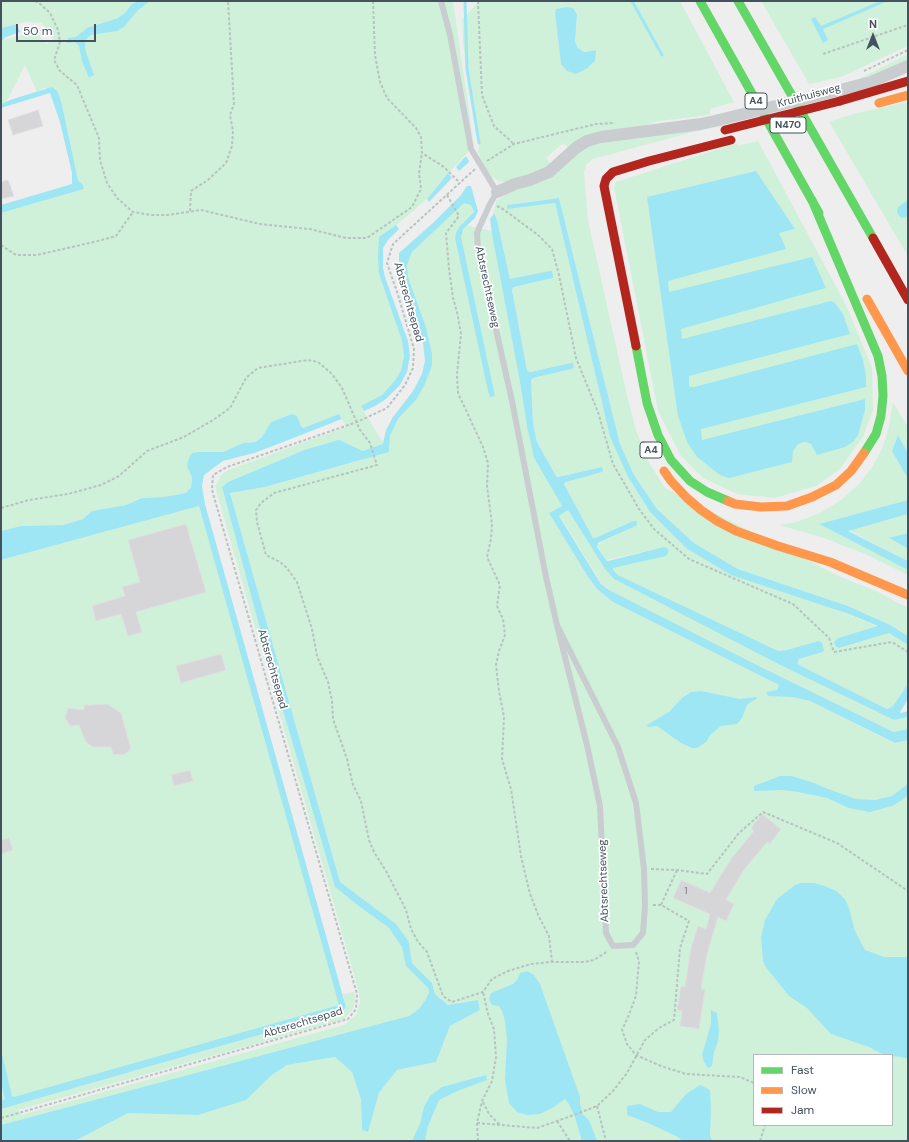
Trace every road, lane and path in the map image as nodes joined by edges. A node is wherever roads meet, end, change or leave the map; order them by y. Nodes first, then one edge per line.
1 (35, 1) edge
2 (228, 1) edge
3 (373, 1) edge
4 (441, 1) edge
5 (478, 1) edge
6 (700, 1) edge
7 (738, 1) edge
8 (908, 25) edge
9 (908, 50) edge
10 (823, 54) dead end
11 (908, 66) edge
12 (858, 75) dead end
13 (908, 81) edge
14 (908, 95) edge
15 (838, 96) junction
16 (873, 104) dead end
17 (814, 119) dead end
18 (799, 123) dead end
19 (784, 126) dead end
20 (761, 132) dead end
21 (734, 139) dead end
22 (822, 148) junction
23 (422, 153) junction
24 (480, 166) junction
25 (460, 183) junction
26 (497, 192) junction
27 (447, 195) junction
28 (812, 200) junction
29 (190, 211) junction
30 (133, 212) junction
31 (1, 245) edge
32 (895, 258) dead end
33 (854, 275) dead end
34 (862, 289) dead end
35 (908, 300) edge
36 (908, 371) edge
37 (356, 422) junction
38 (658, 463) dead end
39 (1, 508) edge
40 (908, 595) edge
41 (556, 625) junction
42 (644, 869) junction
43 (677, 870) junction
44 (908, 891) edge
45 (633, 945) junction
46 (613, 946) junction
47 (552, 962) junction
48 (483, 992) junction
49 (636, 1054) junction
50 (753, 1083) edge
51 (482, 1101) junction
52 (597, 1106) junction
53 (1, 1118) edge
54 (557, 1121) junction
55 (477, 1124) junction
56 (500, 1125) junction
57 (765, 1126) edge
58 (478, 1141) edge
59 (570, 1141) edge
60 (606, 1141) edge
61 (760, 1141) edge

1 - 30 path
2 - 29 path
3 - 23 path
4 - 24 lane
5 - 24 path, Abtsrechtsepad
6 - 28 main road, A4
7 - 22 main road
8 - 10 path
9 - 12 path
11 - 15 street
13 - 15 main road, Kruithuisweg
14 - 16 main road
15 - 26 street, bridge
17 - 18 main road, Kruithuisweg / N470
19 - 20 main road, Kruithuisweg / N470
21 - 28 main road, A4
22 - 32 main road
22 - 35 main road
23 - 25 path
23 - 29 path
24 - 25 path, Abtsrechtsepad
24 - 26 lane
25 - 27 path, Abtsrechtsepad
26 - 41 lane, Abtsrechtseweg
27 - 37 path, Abtsrechtsepad
27 - 47 path
28 - 33 main road, A4
29 - 30 path
30 - 31 path
34 - 36 main road
37 - 39 path
37 - 48 path
37 - 53 path, Abtsrechtsepad
38 - 40 main road, A4
41 - 42 lane, Abtsrechtseweg
41 - 46 lane, Abtsrechtseweg
42 - 43 path
42 - 45 lane, Abtsrechtseweg
43 - 44 path
43 - 49 path
45 - 46 lane
45 - 49 path
46 - 47 path
47 - 48 path
48 - 51 path
49 - 50 path
49 - 52 path
51 - 55 path
51 - 56 path
52 - 54 path
52 - 60 path
54 - 56 path
54 - 59 path
55 - 56 path
55 - 58 path
57 - 61 path

